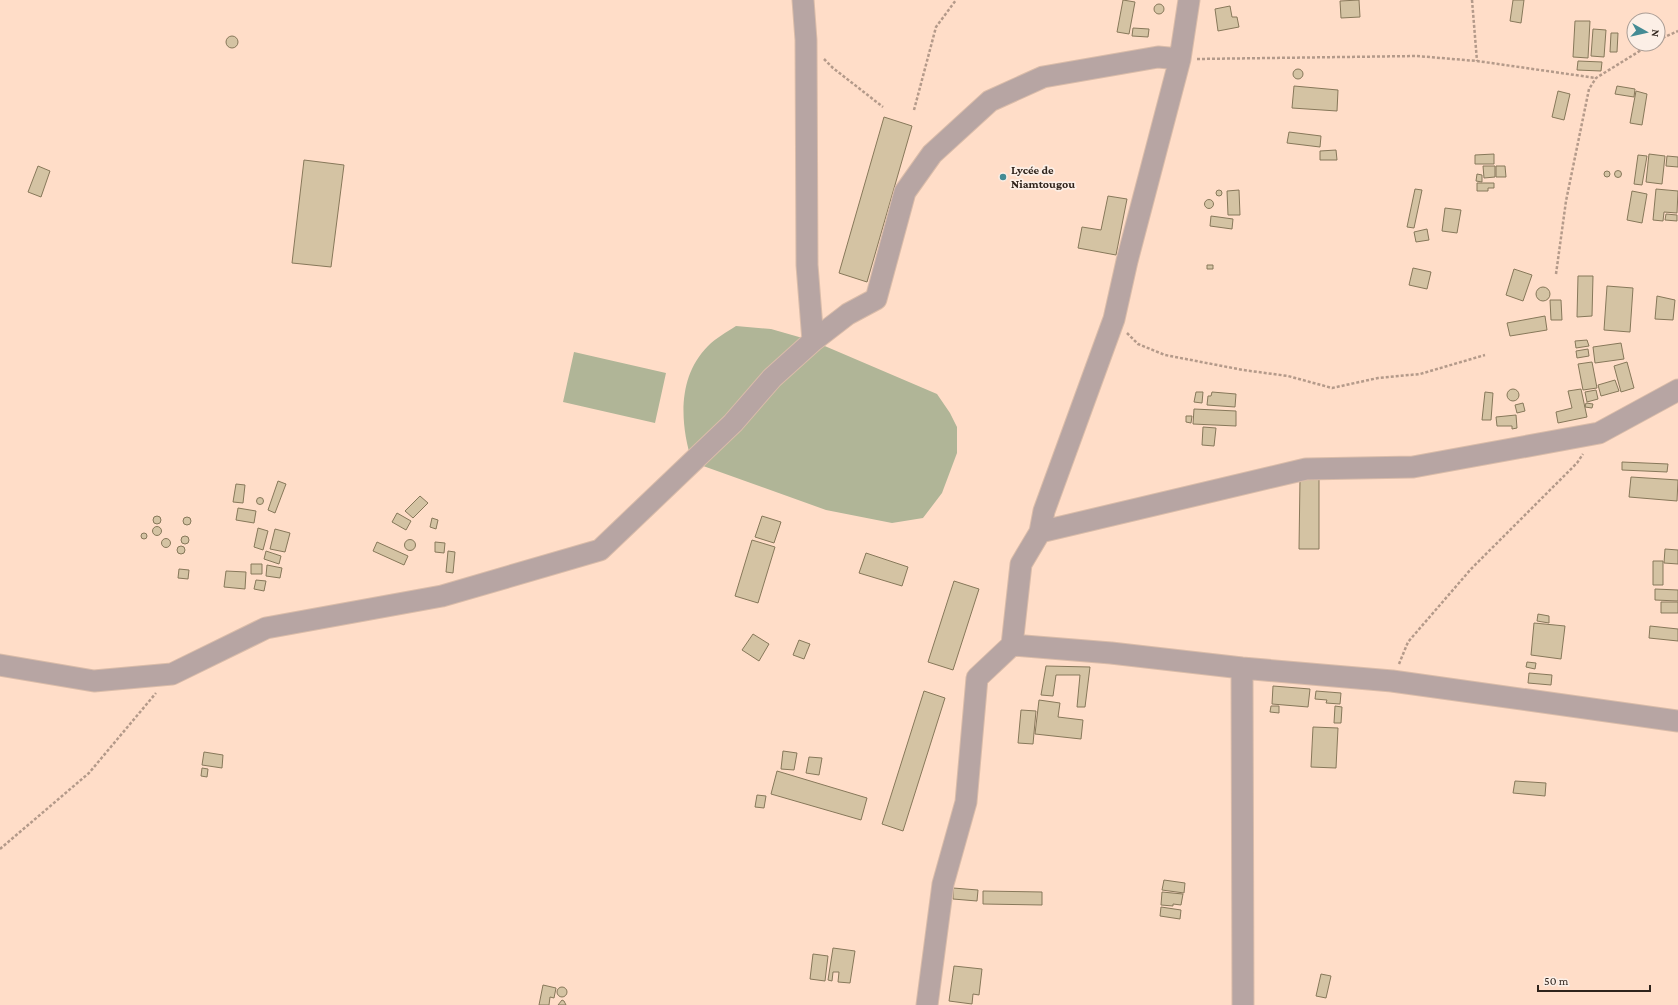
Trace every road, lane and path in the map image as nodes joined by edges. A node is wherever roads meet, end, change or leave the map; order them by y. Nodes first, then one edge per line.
1 (803, 0) edge
2 (956, 0) edge
3 (1189, 0) edge
4 (1472, 0) edge
5 (1678, 30) edge
6 (1666, 36) edge
7 (806, 40) junction
8 (1638, 52) edge
9 (1180, 59) junction
10 (1477, 61) junction
11 (1596, 78) junction
12 (882, 107) dead end
13 (914, 110) dead end
14 (1556, 274) dead end
15 (1114, 319) junction
16 (812, 341) junction
17 (1484, 355) dead end
18 (1678, 390) edge
19 (1599, 433) junction
20 (1040, 532) junction
21 (1012, 645) junction
22 (0, 665) edge
23 (1242, 668) junction
24 (172, 674) junction
25 (1392, 681) junction
26 (1678, 721) edge
27 (0, 849) edge
28 (927, 1005) edge
29 (1243, 1005) edge

1 - 7 street
2 - 13 path
3 - 9 street
4 - 10 path
5 - 6 path
7 - 12 path
7 - 16 street
8 - 11 path
9 - 10 path
9 - 15 street
9 - 16 street
10 - 11 path
11 - 14 path
15 - 17 path
15 - 20 street
16 - 24 street
18 - 19 street
19 - 20 street
19 - 25 path
20 - 21 street
21 - 23 street
21 - 28 street
22 - 24 street
23 - 25 street
23 - 29 street
24 - 27 path
25 - 26 street

